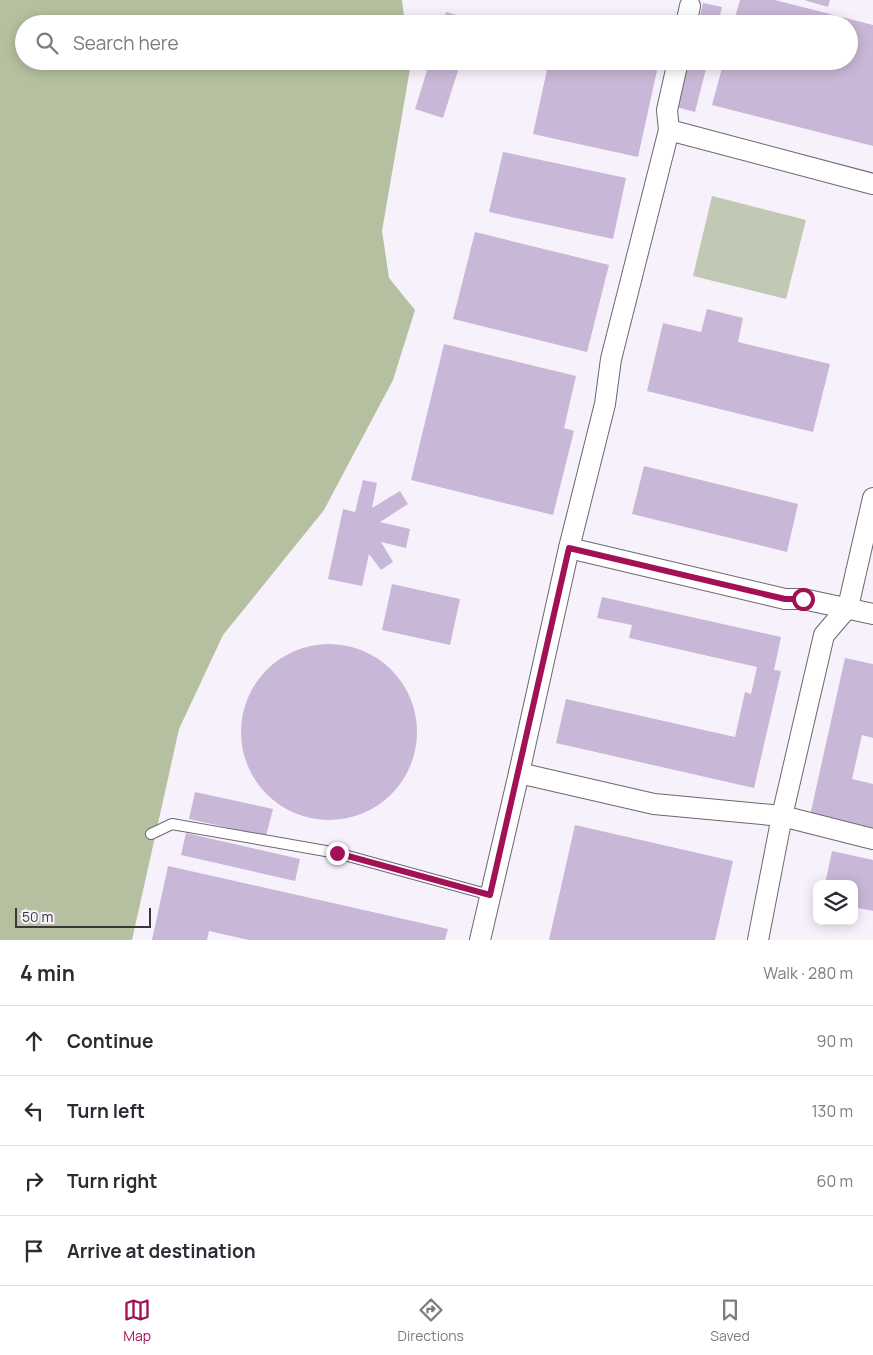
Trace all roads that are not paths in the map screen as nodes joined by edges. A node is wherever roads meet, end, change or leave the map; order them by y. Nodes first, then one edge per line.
1 (676, 70) edge
2 (669, 130) junction
3 (873, 184) edge
4 (873, 498) edge
5 (569, 548) junction
6 (848, 607) junction
7 (873, 614) edge
8 (519, 773) junction
9 (782, 816) junction
10 (151, 834) dead end
11 (873, 838) edge
12 (490, 895) junction
13 (480, 940) edge
14 (758, 940) edge

1 - 2 street
2 - 3 street
2 - 5 street
4 - 6 street
5 - 6 street
5 - 8 street
6 - 7 street
6 - 9 street
8 - 9 street
8 - 12 street
9 - 11 street
9 - 14 street
10 - 12 lane
12 - 13 street

